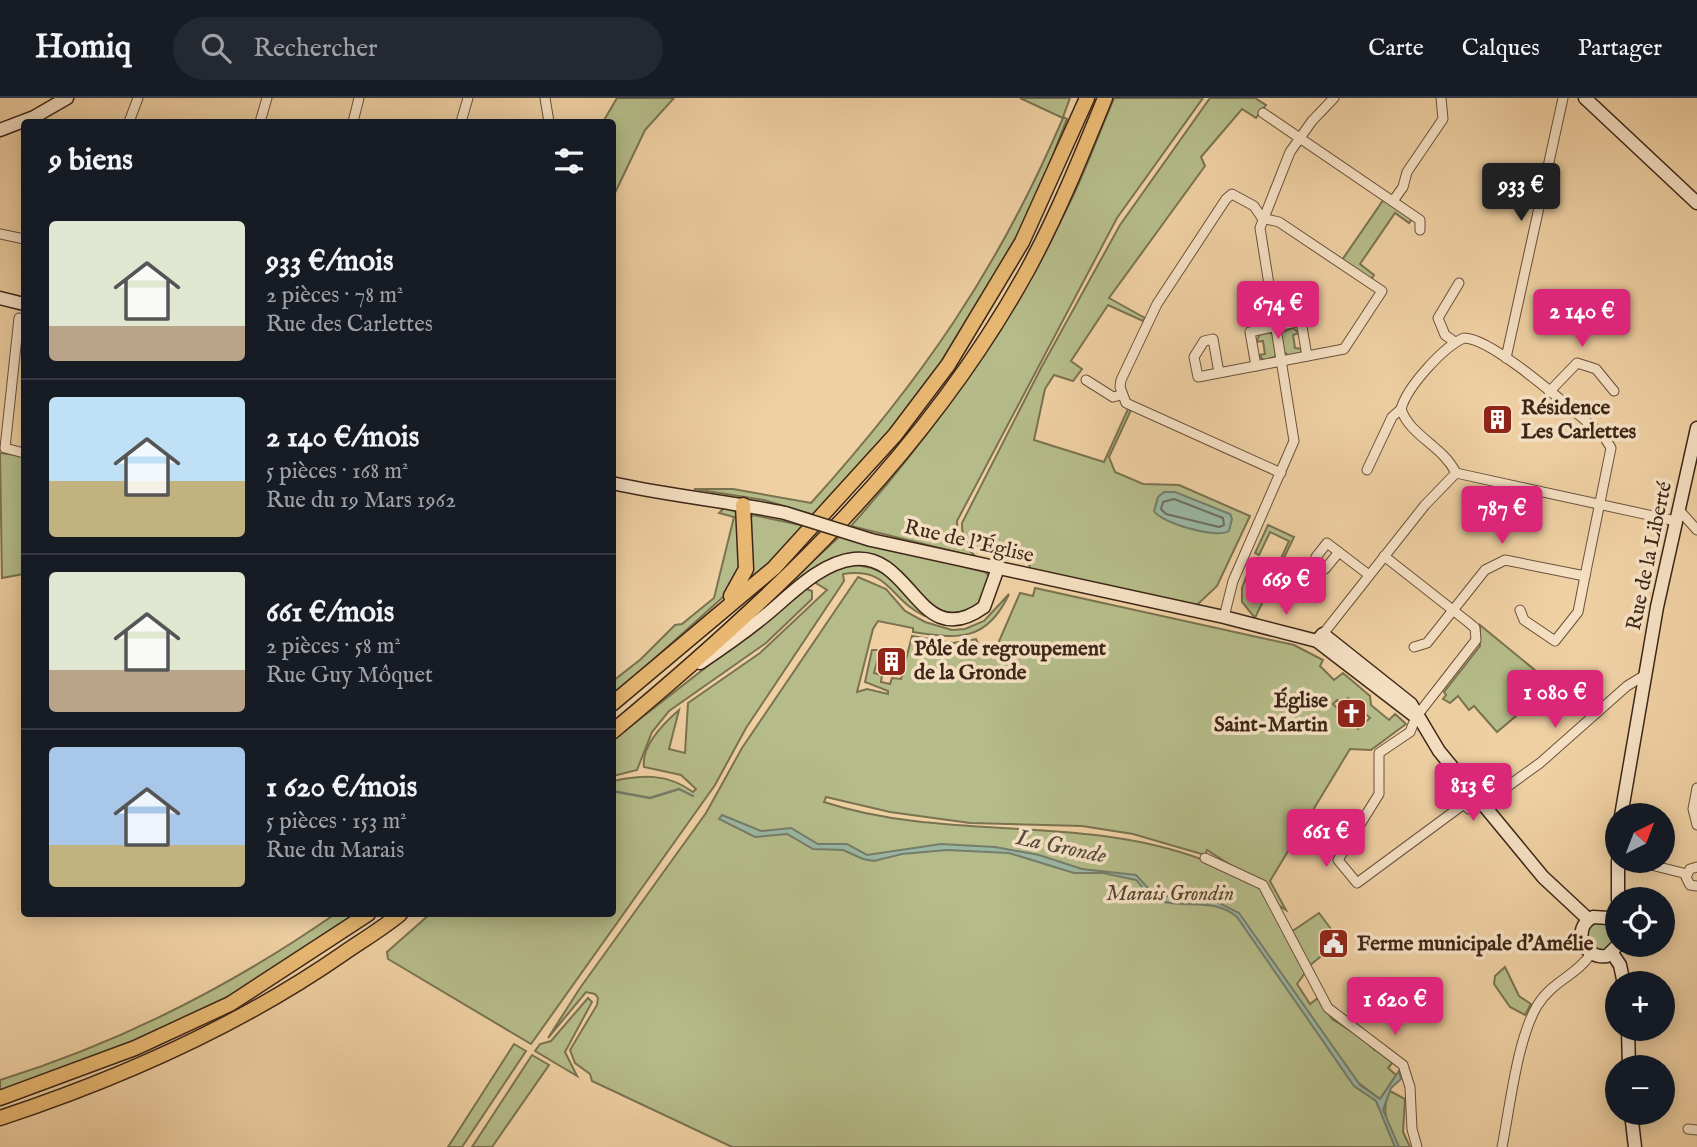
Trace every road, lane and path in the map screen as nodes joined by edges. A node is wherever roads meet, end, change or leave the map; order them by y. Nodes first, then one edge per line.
1 (67, 98) edge
2 (138, 98) edge
3 (267, 98) edge
4 (359, 98) edge
5 (468, 98) edge
6 (545, 98) edge
7 (1087, 98) edge
8 (1105, 98) edge
9 (1334, 98) edge
10 (1441, 98) edge
11 (1563, 98) edge
12 (1585, 98) edge
13 (1263, 113) dead end
14 (29, 119) edge
15 (129, 119) edge
16 (261, 119) edge
17 (354, 119) edge
18 (462, 119) edge
19 (549, 119) edge
20 (21, 122) edge
21 (0, 130) edge
22 (1299, 138) junction
23 (1393, 201) junction
24 (1697, 203) edge
25 (1262, 218) junction
26 (1420, 230) dead end
27 (0, 234) edge
28 (21, 238) edge
29 (1459, 283) dead end
30 (0, 298) edge
31 (21, 303) edge
32 (19, 318) dead end
33 (1276, 326) junction
34 (1455, 342) junction
35 (1307, 356) junction
36 (1506, 358) junction
37 (1283, 361) junction
38 (1256, 366) junction
39 (1219, 373) dead end
40 (12, 380) junction
41 (1086, 380) dead end
42 (21, 381) edge
43 (1614, 391) dead end
44 (1549, 392) junction
45 (1121, 394) junction
46 (1401, 409) junction
47 (1697, 428) edge
48 (21, 453) edge
49 (1367, 470) dead end
50 (1281, 473) junction
51 (1456, 473) junction
52 (616, 484) edge
53 (743, 505) junction
54 (1601, 506) junction
55 (1677, 515) junction
56 (1697, 530) edge
57 (1339, 552) dead end
58 (1384, 556) junction
59 (998, 568) junction
60 (1369, 575) junction
61 (1585, 576) junction
62 (1453, 610) junction
63 (1520, 610) dead end
64 (1224, 617) junction
65 (1320, 638) junction
66 (684, 641) junction
67 (1414, 647) dead end
68 (1644, 675) junction
69 (676, 679) junction
70 (616, 700) edge
71 (1416, 717) junction
72 (616, 729) edge
73 (1697, 788) edge
74 (1623, 803) edge
75 (1483, 804) junction
76 (1697, 825) edge
77 (1205, 858) dead end
78 (1697, 867) edge
79 (1675, 871) edge
80 (1687, 874) junction
81 (1697, 886) edge
82 (363, 917) edge
83 (396, 917) edge
84 (1605, 917) edge
85 (1588, 919) junction
86 (1590, 954) junction
87 (1605, 955) edge
88 (0, 1098) edge
89 (0, 1118) edge
90 (1632, 1125) edge
91 (1417, 1147) edge
92 (1502, 1147) edge
93 (1635, 1147) edge

1 - 14 street
2 - 15 street
3 - 16 street
4 - 17 street
5 - 18 street
6 - 19 street
7 - 66 main road
8 - 69 main road
9 - 22 street
10 - 23 street
11 - 36 street
12 - 24 street
13 - 22 street
20 - 21 street
22 - 23 street
22 - 25 street
23 - 26 street
25 - 33 street
25 - 35 street
25 - 45 street
27 - 28 street
29 - 34 street
30 - 31 street
32 - 40 street
33 - 35 street
33 - 37 street
33 - 38 street
34 - 36 street
34 - 46 street
35 - 37 street
36 - 44 street
37 - 38 street
37 - 50 street
38 - 39 street
40 - 42 street
40 - 48 street
41 - 45 street
43 - 44 street
44 - 54 street
45 - 50 street
46 - 49 street
46 - 51 street
47 - 55 street, Rue de la Liberté
50 - 64 street
51 - 54 street
51 - 58 street
52 - 53 street, Rue de l'Église
53 - 59 street, Rue de l'Église, bridge
53 - 66 main road
54 - 55 street
54 - 61 street
55 - 56 street
55 - 68 street, Rue de la Liberté
57 - 60 street
58 - 60 street
58 - 62 street
59 - 64 street, Rue de l'Église
59 - 69 street
60 - 65 street
61 - 62 street
61 - 63 street
62 - 67 street
62 - 71 street
64 - 65 street, Rue de l'Église
65 - 71 street, Rue de l'Église
66 - 70 main road
68 - 74 street, Rue de la Liberté
68 - 75 street
69 - 72 main road
71 - 75 street, Rue de l'Église
71 - 75 street
73 - 76 street
75 - 85 street, Rue de l'Église
77 - 91 street
78 - 80 street
79 - 80 street
80 - 81 street
82 - 88 main road
83 - 89 main road
84 - 85 street
85 - 86 street
86 - 87 street
86 - 92 street
90 - 93 street

